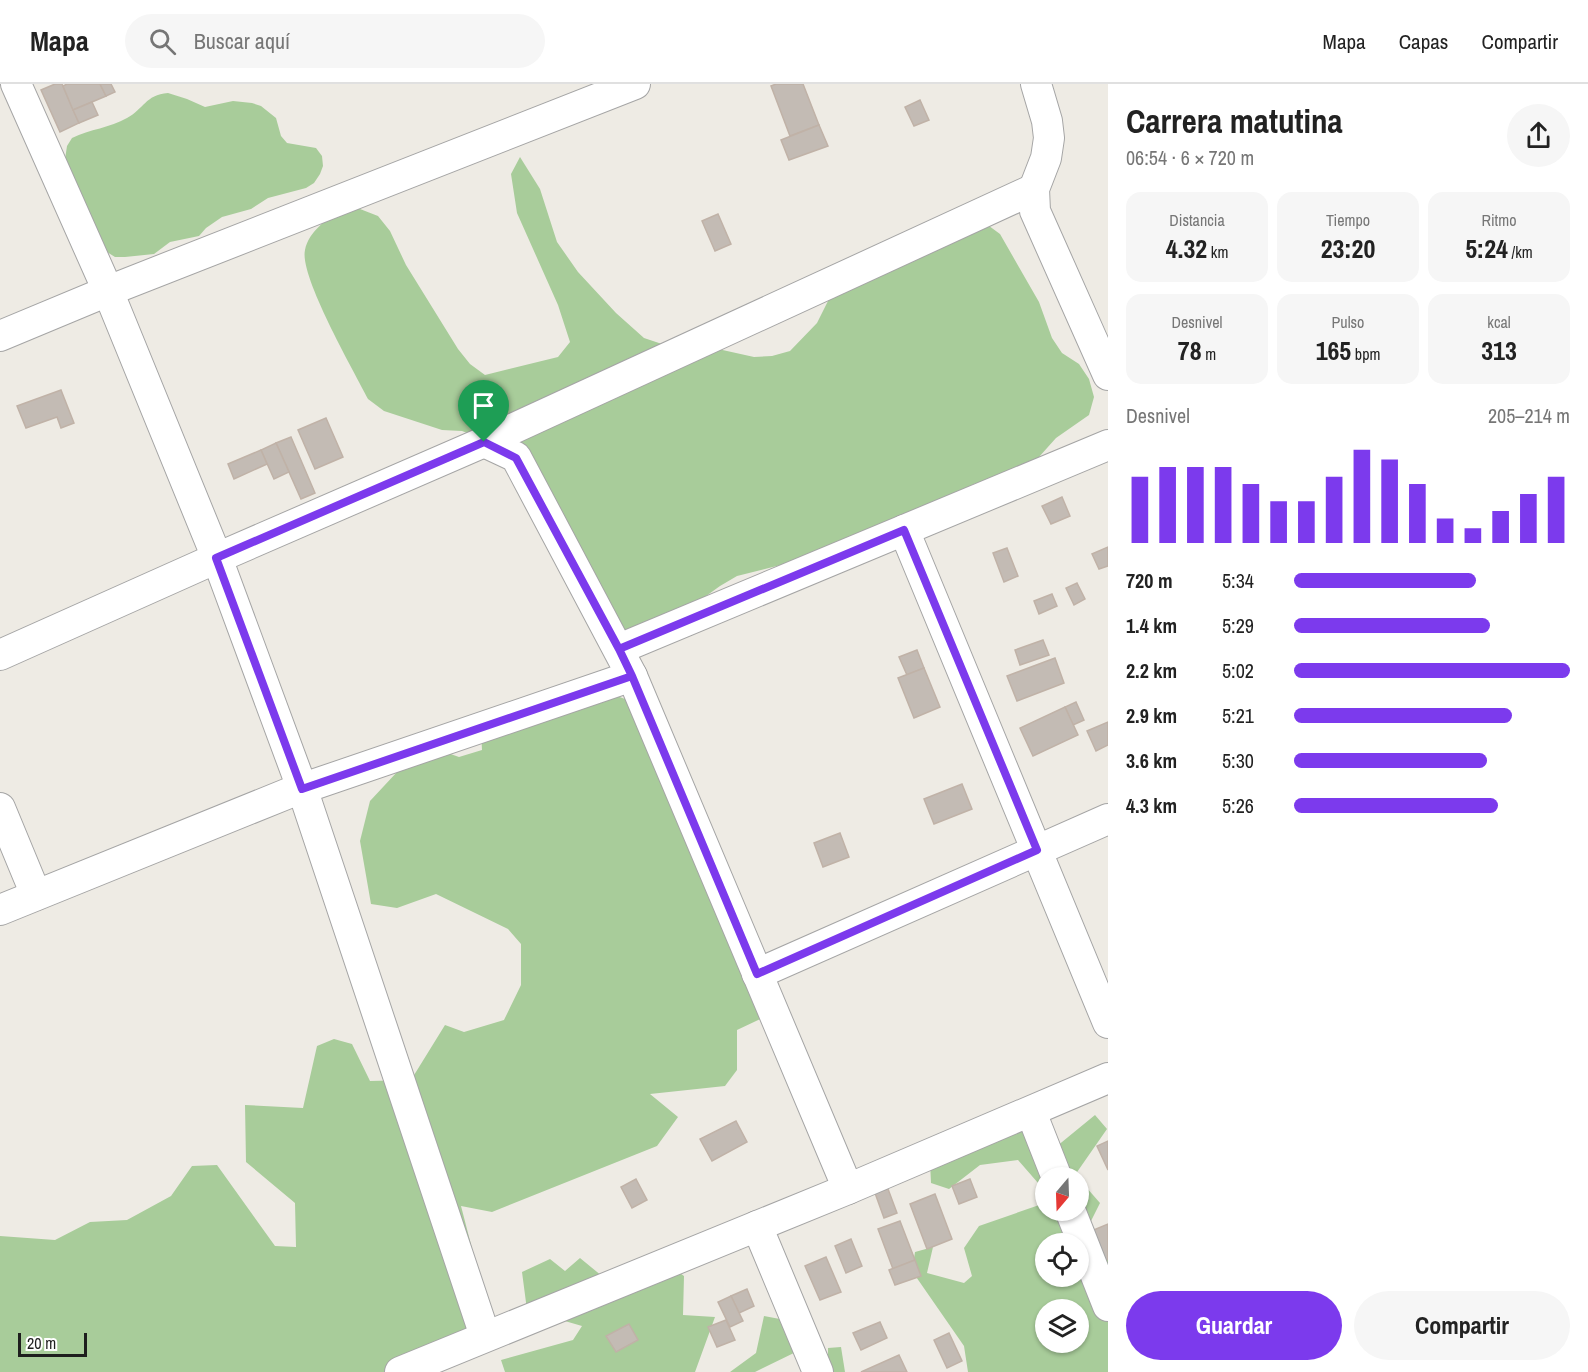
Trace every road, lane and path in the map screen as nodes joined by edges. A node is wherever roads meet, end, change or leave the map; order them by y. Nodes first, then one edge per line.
1 (16, 84) edge
2 (634, 84) edge
3 (1036, 84) edge
4 (1034, 189) junction
5 (108, 291) junction
6 (0, 336) edge
7 (1108, 375) edge
8 (484, 442) junction
9 (1108, 445) edge
10 (904, 530) junction
11 (216, 558) junction
12 (619, 649) junction
13 (0, 655) edge
14 (632, 676) junction
15 (302, 789) junction
16 (0, 808) edge
17 (1108, 819) edge
18 (1037, 850) junction
19 (36, 895) junction
20 (0, 910) edge
21 (757, 974) junction
22 (1108, 1023) edge
23 (1108, 1078) edge
24 (1031, 1112) junction
25 (1053, 1167) edge
26 (848, 1189) junction
27 (1074, 1221) edge
28 (757, 1226) junction
29 (1108, 1306) edge
30 (485, 1336) junction
31 (400, 1372) edge
32 (818, 1372) edge

1 - 5 street
2 - 5 street
3 - 4 street
4 - 7 street
4 - 8 street
5 - 6 street
5 - 11 street
8 - 11 street
8 - 12 street
9 - 10 street
10 - 12 street
10 - 18 street
11 - 13 street
11 - 15 street
12 - 14 street
14 - 15 street
14 - 21 street
15 - 19 street
15 - 30 street
16 - 19 street
17 - 18 street
18 - 21 street
18 - 22 street
19 - 20 street
21 - 26 street
23 - 24 street
24 - 25 street
24 - 26 street
26 - 28 street
27 - 29 street
28 - 30 street
28 - 32 street
30 - 31 street

